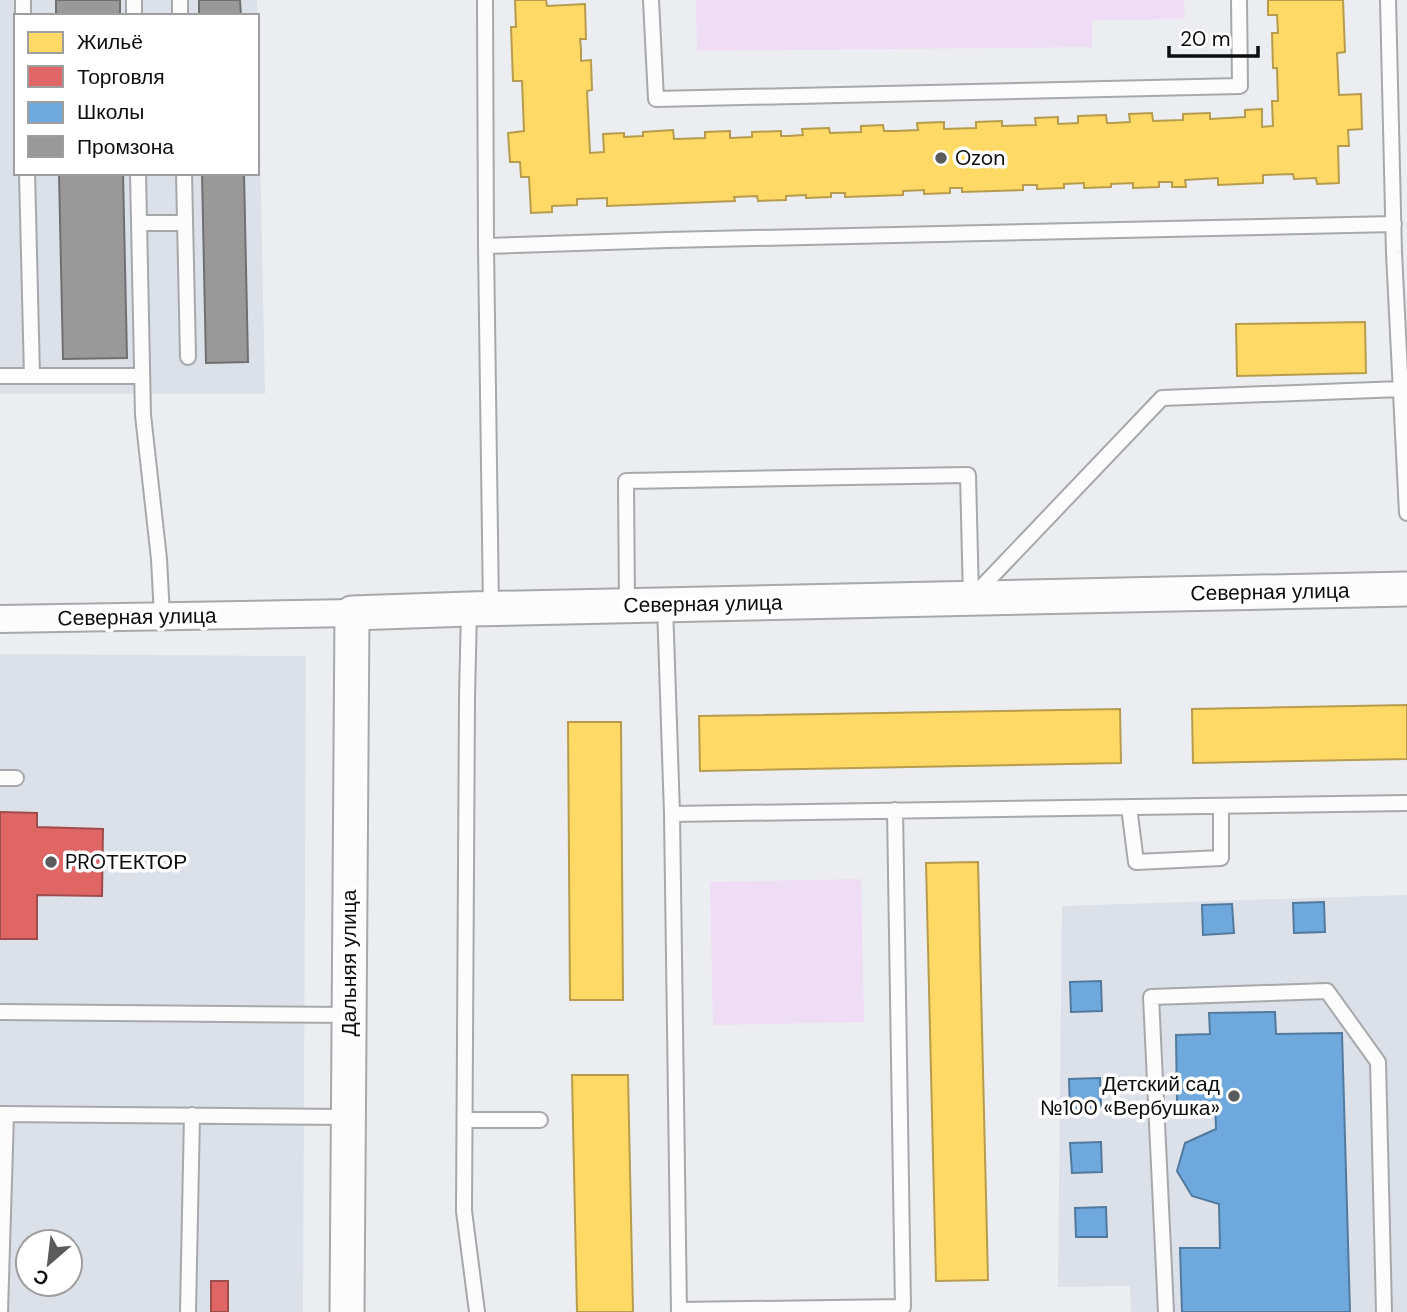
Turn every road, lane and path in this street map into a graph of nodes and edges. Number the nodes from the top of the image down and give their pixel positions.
1 (485, 0) edge
2 (651, 0) edge
3 (1239, 0) edge
4 (1388, 0) edge
5 (27, 175) edge
6 (138, 175) edge
7 (184, 175) edge
8 (139, 223) junction
9 (185, 223) junction
10 (1394, 224) junction
11 (486, 246) junction
12 (188, 357) dead end
13 (0, 376) edge
14 (32, 376) junction
15 (142, 376) junction
16 (1401, 389) junction
17 (1407, 513) edge
18 (1407, 589) edge
19 (971, 598) junction
20 (665, 605) junction
21 (627, 606) junction
22 (480, 609) junction
23 (352, 613) junction
24 (162, 617) junction
25 (0, 619) edge
26 (0, 778) edge
27 (16, 778) dead end
28 (1407, 803) edge
29 (1221, 806) junction
30 (1129, 807) junction
31 (895, 810) junction
32 (672, 814) junction
33 (0, 1012) edge
34 (349, 1015) junction
35 (3, 1114) edge
36 (191, 1115) junction
37 (349, 1117) junction
38 (465, 1120) junction
39 (540, 1120) dead end
40 (679, 1311) edge
41 (0, 1312) edge
42 (188, 1312) edge
43 (347, 1312) edge
44 (477, 1312) edge
45 (1166, 1312) edge
46 (1384, 1312) edge

1 - 11 lane
2 - 3 lane
4 - 10 lane
5 - 14 lane
6 - 8 lane
7 - 9 lane
8 - 9 lane
8 - 15 lane
9 - 12 lane
10 - 11 lane
10 - 16 lane
11 - 22 lane
13 - 14 lane
14 - 15 lane
15 - 24 lane
16 - 17 lane
16 - 19 lane
18 - 19 street, Северная улица
19 - 20 street, Северная улица
19 - 21 lane
20 - 21 street, Северная улица
20 - 32 lane
21 - 22 street, Северная улица
22 - 23 street, Северная улица
22 - 38 lane
23 - 24 street, Северная улица
23 - 34 street, Дальняя улица
24 - 25 street, Северная улица
26 - 27 lane
28 - 29 lane
29 - 30 lane
29 - 30 lane
30 - 31 lane
31 - 32 lane
31 - 40 lane
32 - 40 lane
33 - 34 lane
34 - 37 street, Дальняя улица
35 - 36 lane
35 - 41 lane
36 - 37 lane
36 - 42 lane
37 - 43 street, Дальняя улица
38 - 39 lane
38 - 44 lane
45 - 46 lane

